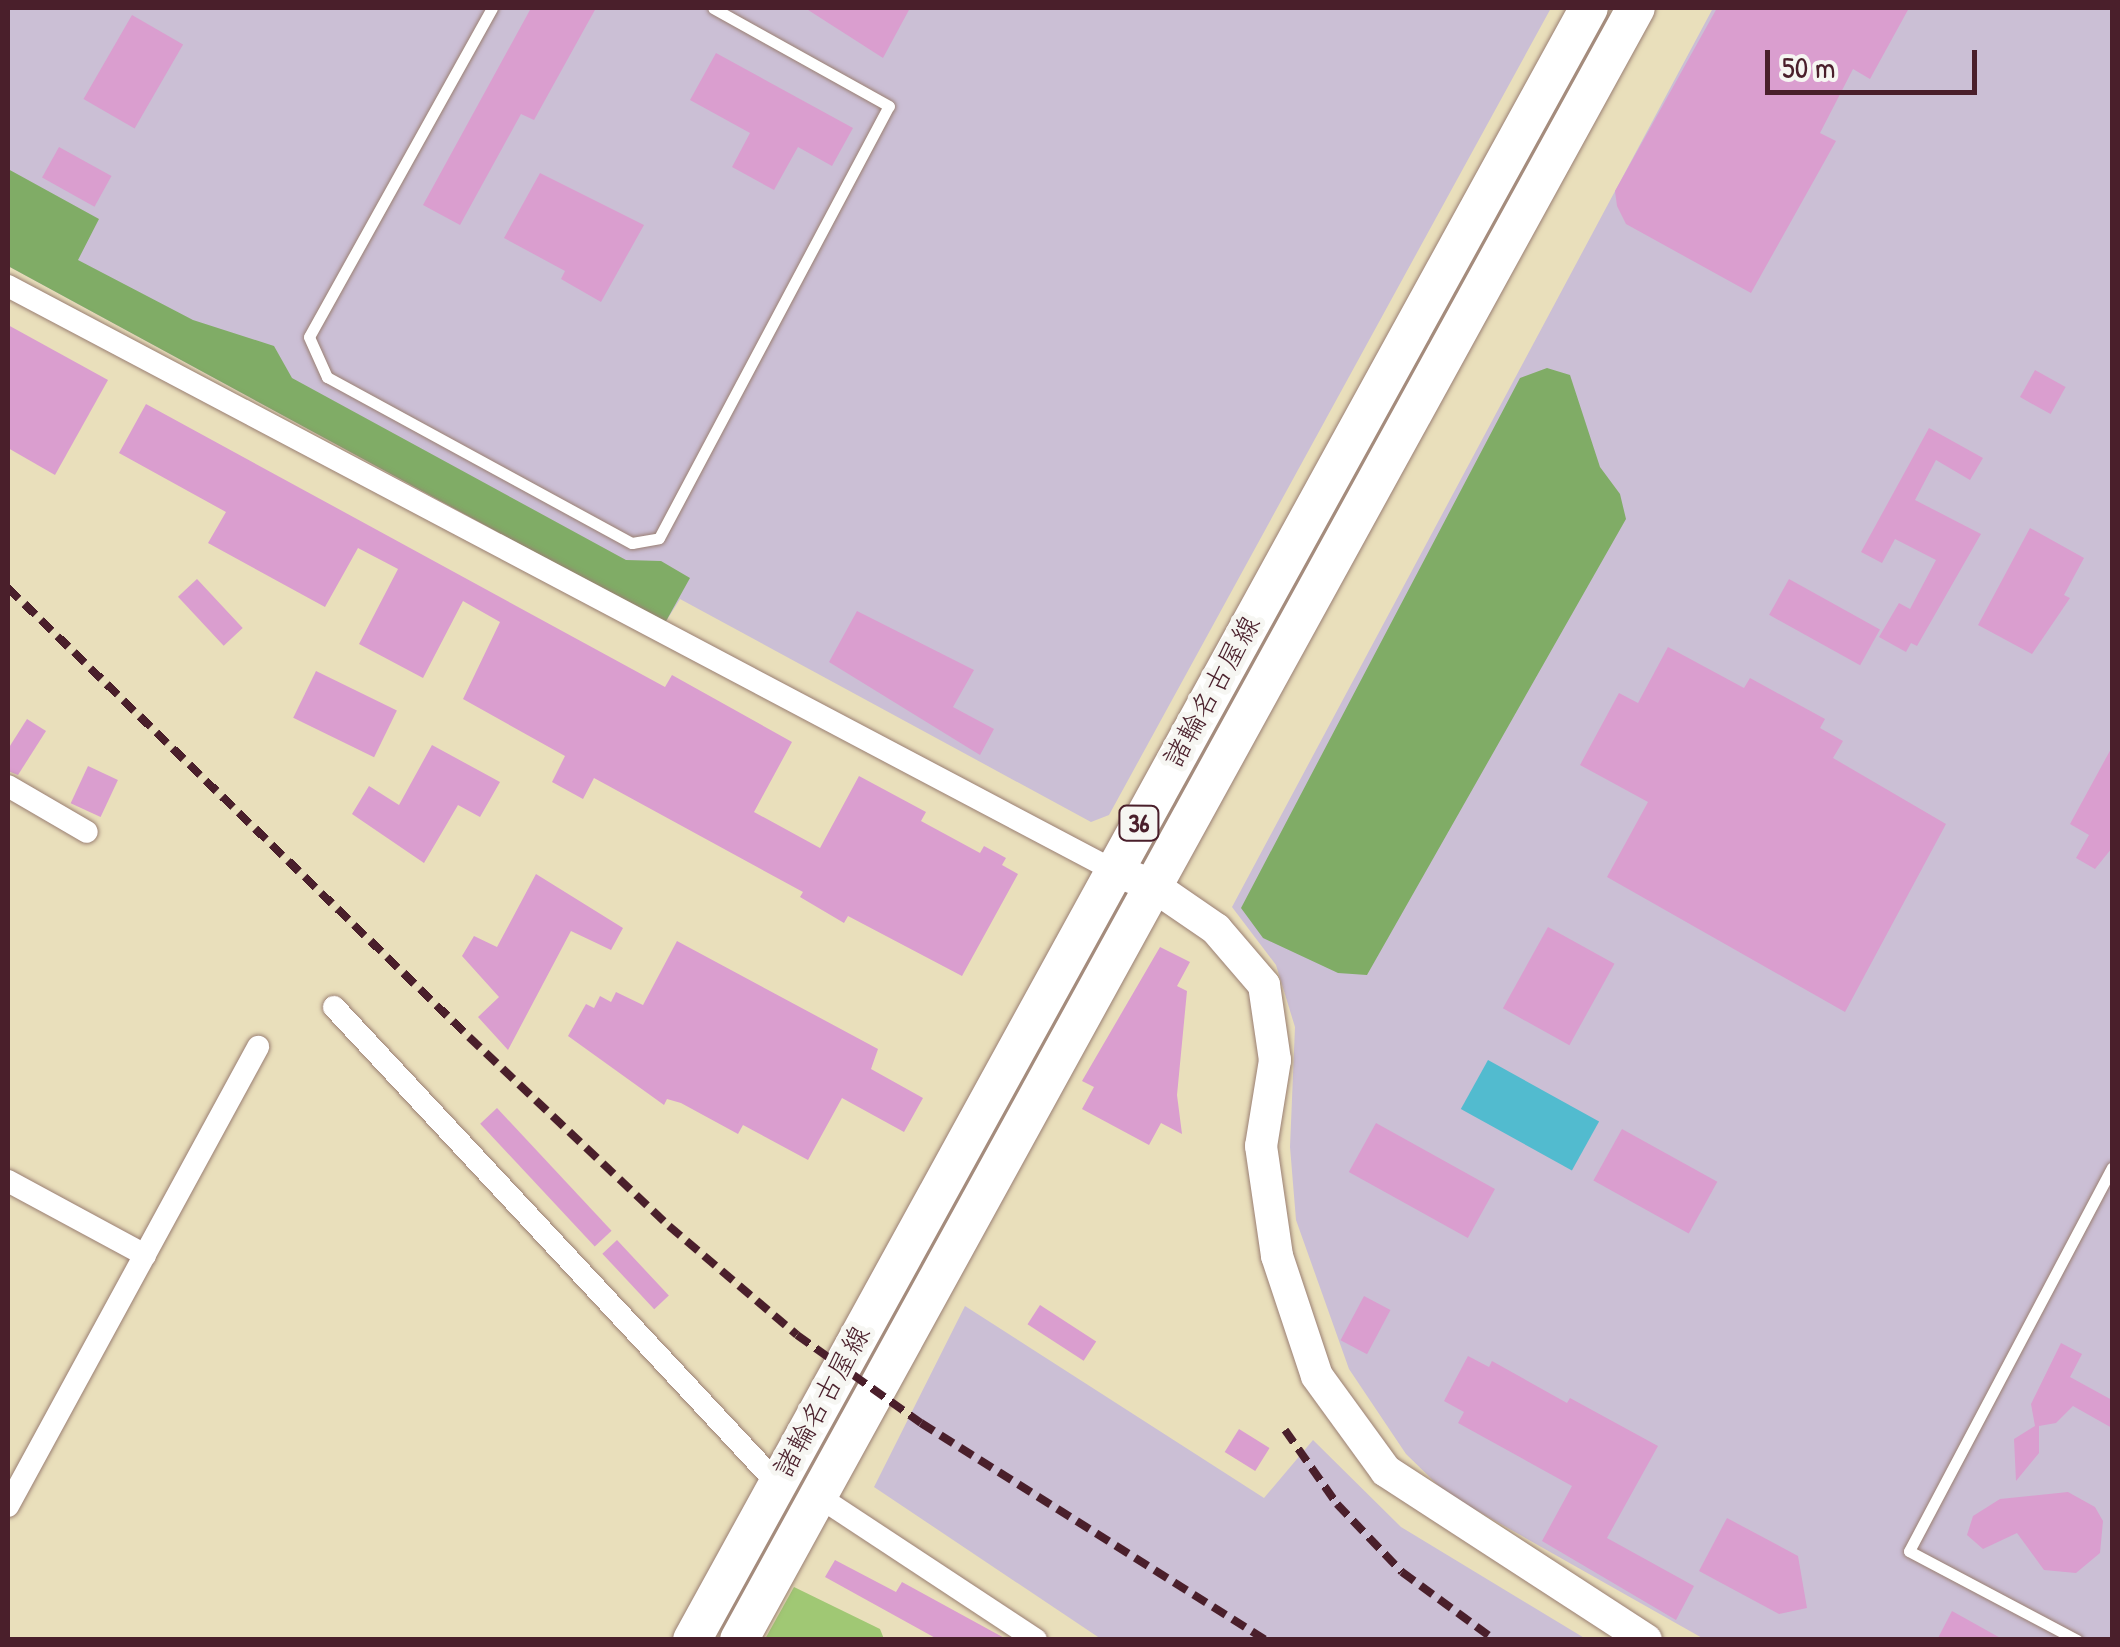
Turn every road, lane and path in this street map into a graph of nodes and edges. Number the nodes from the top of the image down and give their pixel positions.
1 (492, 8) edge
2 (713, 8) edge
3 (1589, 8) edge
4 (1636, 8) edge
5 (8, 286) edge
6 (8, 786) edge
7 (87, 832) dead end
8 (1113, 870) junction
9 (1152, 885) junction
10 (334, 1006) dead end
11 (258, 1047) dead end
12 (2112, 1167) edge
13 (8, 1181) edge
14 (145, 1256) junction
15 (777, 1482) junction
16 (818, 1496) junction
17 (8, 1506) edge
18 (692, 1640) edge
19 (740, 1640) edge
20 (1036, 1640) edge
21 (1646, 1640) edge
22 (2077, 1640) edge

1 - 2 lane
3 - 8 main road, 諸輪名古屋線 / 36
4 - 9 main road, 諸輪名古屋線 / 36
5 - 8 street
6 - 7 street
8 - 9 street
8 - 15 main road, 諸輪名古屋線 / 36
9 - 16 main road, 諸輪名古屋線 / 36
9 - 21 street
10 - 15 street
11 - 14 street
12 - 22 lane
13 - 14 street
14 - 17 street
15 - 18 main road, 諸輪名古屋線 / 36
16 - 19 main road, 諸輪名古屋線 / 36
16 - 20 street

